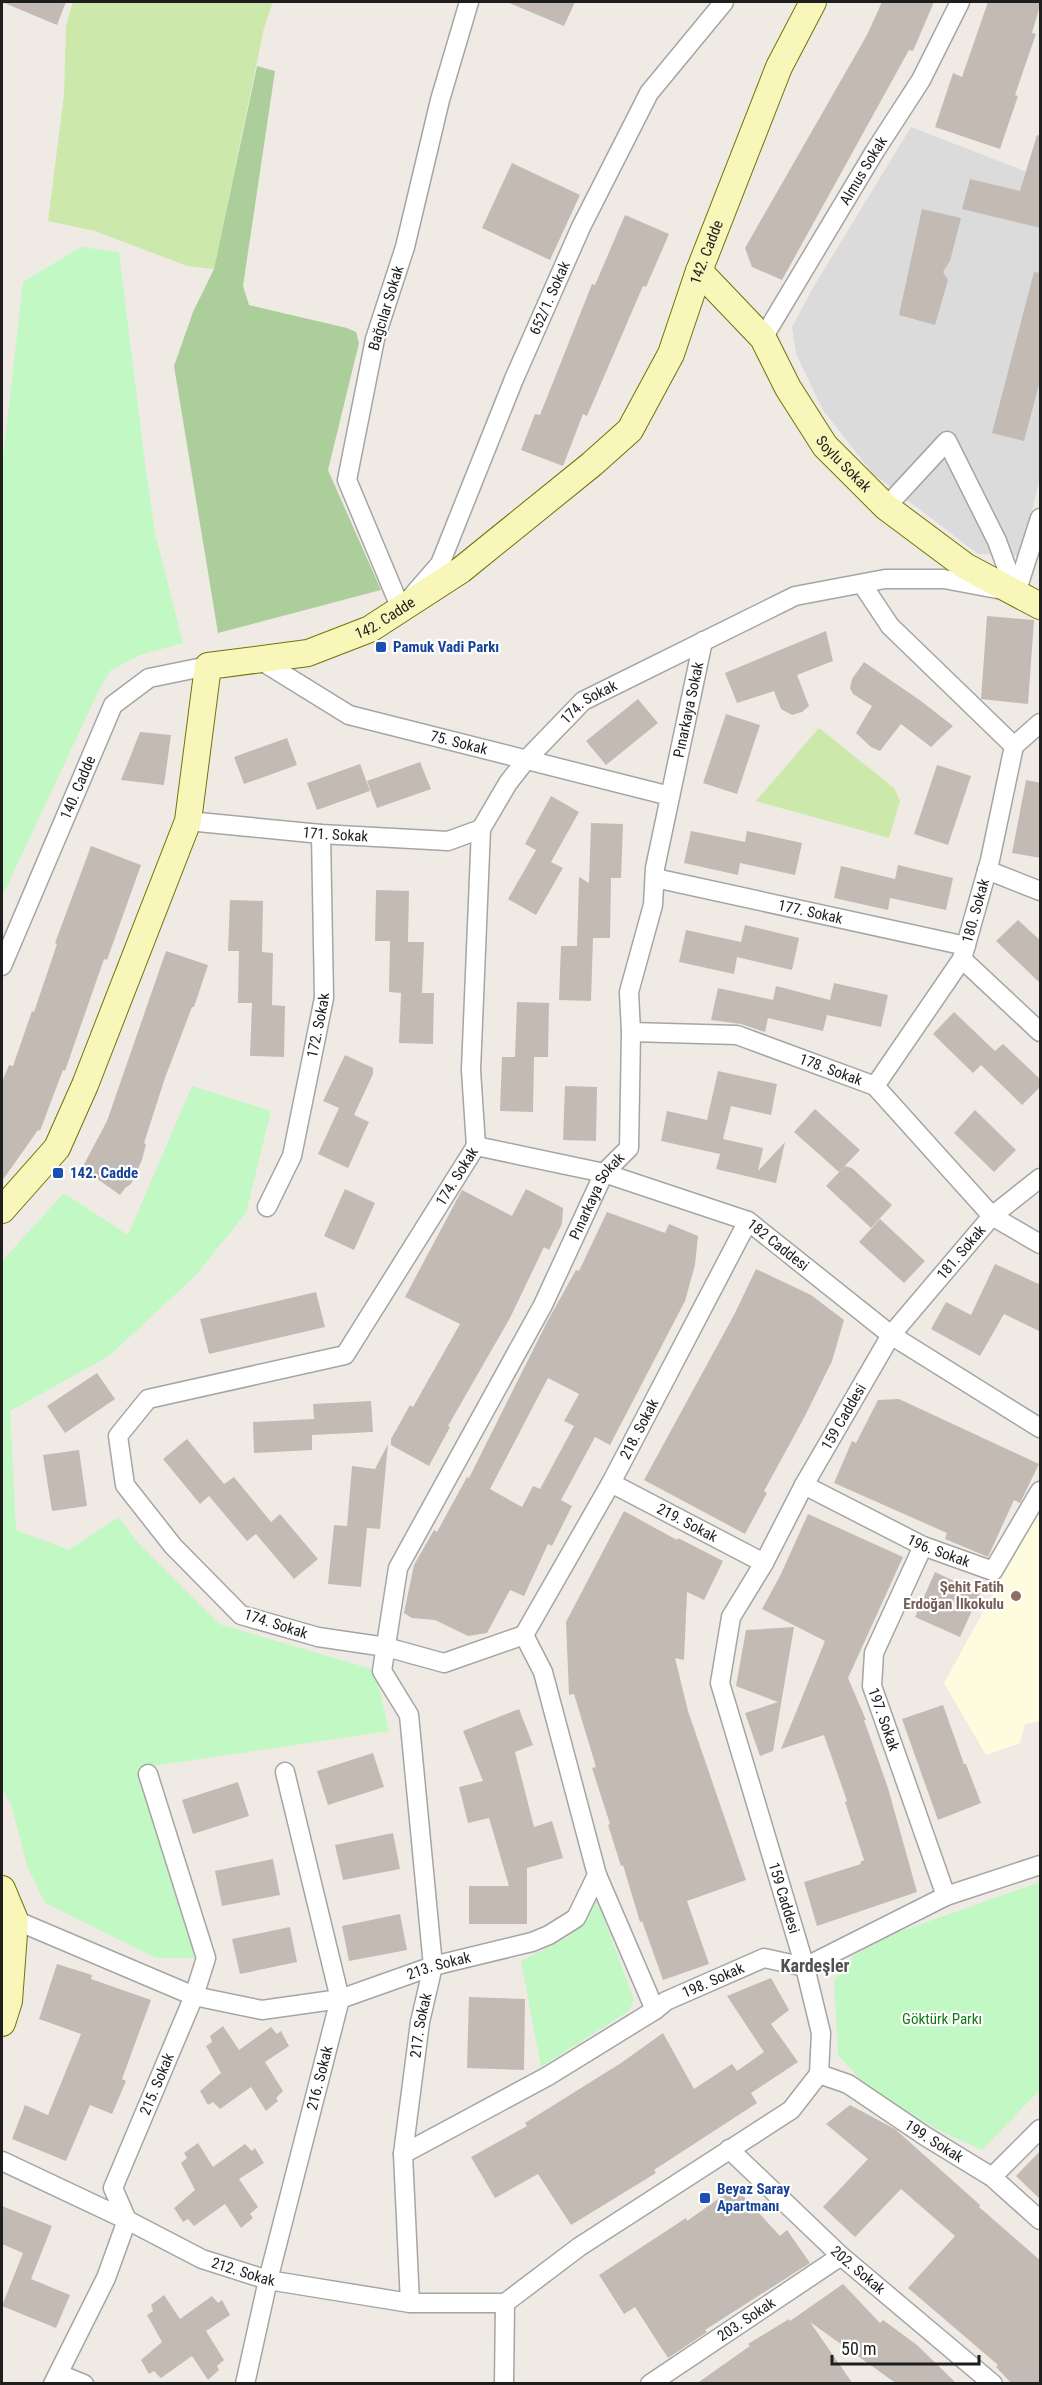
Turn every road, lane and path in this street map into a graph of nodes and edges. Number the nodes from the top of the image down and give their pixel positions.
1 (469, 2) edge
2 (724, 2) edge
3 (813, 2) edge
4 (960, 2) edge
5 (699, 271) junction
6 (763, 338) junction
7 (886, 507) junction
8 (1041, 518) edge
9 (862, 584) junction
10 (1016, 593) junction
11 (1041, 606) edge
12 (401, 609) junction
13 (703, 641) junction
14 (260, 660) junction
15 (208, 666) junction
16 (1041, 723) edge
17 (1014, 746) junction
18 (526, 760) junction
19 (670, 796) junction
20 (188, 821) junction
21 (481, 829) junction
22 (321, 834) junction
23 (987, 870) junction
24 (655, 878) junction
25 (1041, 891) edge
26 (964, 952) junction
27 (2, 966) edge
28 (631, 1032) junction
29 (1041, 1032) edge
30 (875, 1086) junction
31 (476, 1146) junction
32 (604, 1173) junction
33 (1041, 1178) edge
34 (267, 1207) dead end
35 (2, 1210) edge
36 (993, 1216) junction
37 (748, 1221) junction
38 (1041, 1244) edge
39 (891, 1335) junction
40 (1041, 1428) edge
41 (611, 1482) junction
42 (804, 1485) junction
43 (1041, 1491) edge
44 (923, 1546) junction
45 (764, 1563) junction
46 (524, 1635) junction
47 (386, 1647) junction
48 (285, 1772) dead end
49 (148, 1774) dead end
50 (1041, 1865) edge
51 (597, 1875) junction
52 (2, 1889) edge
53 (946, 1896) junction
54 (15, 1920) junction
55 (434, 1966) junction
56 (805, 1967) junction
57 (194, 1996) junction
58 (340, 1999) junction
59 (655, 2010) junction
60 (2, 2023) edge
61 (819, 2074) junction
62 (1041, 2129) edge
63 (729, 2149) junction
64 (403, 2154) junction
65 (2, 2162) edge
66 (992, 2177) junction
67 (127, 2220) junction
68 (1041, 2220) edge
69 (841, 2256) junction
70 (268, 2280) junction
71 (410, 2303) junction
72 (505, 2303) junction
73 (56, 2379) edge
74 (84, 2384) edge
75 (245, 2384) edge
76 (504, 2384) edge
77 (650, 2384) edge
78 (993, 2384) edge

1 - 12 street, Bağcılar Sokak
2 - 12 street, 652/1. Sokak
3 - 5 street, 142. Cadde
4 - 6 street, Almus Sokak
5 - 6 street, Soylu Sokak
5 - 12 street, 142. Cadde
6 - 7 street, Soylu Sokak
7 - 10 street, Soylu Sokak
7 - 10 street
8 - 10 street
9 - 10 street, 174. Sokak
9 - 13 street, 174. Sokak
9 - 17 street
10 - 11 street, Soylu Sokak
12 - 14 street, 142. Cadde
13 - 18 street, 174. Sokak
13 - 19 street, Pınarkaya Sokak
14 - 15 street, 142. Cadde
14 - 18 street, 75. Sokak
15 - 20 street
15 - 27 street, 140. Cadde
16 - 17 street
17 - 23 street, 180. Sokak
18 - 19 street, 75. Sokak
18 - 21 street, 174. Sokak
19 - 24 street, Pınarkaya Sokak
20 - 22 street, 171. Sokak
20 - 35 street
21 - 22 street, 171. Sokak
21 - 31 street, 174. Sokak
22 - 34 street, 172. Sokak
23 - 25 street
23 - 26 street, 180. Sokak
24 - 26 street, 177. Sokak
24 - 28 street, Pınarkaya Sokak
26 - 29 street
26 - 30 street, 180. Sokak
28 - 30 street, 178. Sokak
28 - 32 street, Pınarkaya Sokak
30 - 36 street, 178. Sokak
31 - 32 street, 182 Caddesi
31 - 47 street, 174. Sokak
32 - 37 street, 182 Caddesi
32 - 47 street, Pınarkaya Sokak
33 - 36 street, 181. Sokak
36 - 38 street, 178. Sokak
36 - 39 street, 181. Sokak
37 - 39 street, 182 Caddesi
37 - 41 street, 218. Sokak
39 - 40 street, 182 Caddesi
39 - 42 street, 159 Caddesi
41 - 45 street, 219. Sokak
41 - 46 street, 218. Sokak
42 - 44 street, 196. Sokak
42 - 45 street, 159 Caddesi
43 - 44 street, 196. Sokak
44 - 53 street, 197. Sokak
45 - 56 street, 159 Caddesi
46 - 47 street, 174. Sokak
46 - 51 street
47 - 55 street, 217. Sokak
48 - 58 street, 216. Sokak
49 - 57 street, 215. Sokak
50 - 53 street
51 - 55 street, 213. Sokak
51 - 59 street
52 - 54 street
53 - 56 street
54 - 57 street, 213. Sokak
54 - 60 street
55 - 58 street, 213. Sokak
55 - 64 street, 217. Sokak
56 - 59 street, 198. Sokak
56 - 61 street, 159 Caddesi
57 - 58 street, 213. Sokak
57 - 67 street, 215. Sokak
58 - 70 street, 216. Sokak
59 - 64 street, 198. Sokak
61 - 63 street
61 - 66 street, 199. Sokak
62 - 66 street
63 - 69 street, 202. Sokak
63 - 72 street
64 - 71 street, 217. Sokak
65 - 67 street, 212. Sokak
66 - 68 street, 199. Sokak
67 - 70 street, 212. Sokak
67 - 73 street
69 - 77 street, 203. Sokak
69 - 78 street, 202. Sokak
70 - 71 street, 212. Sokak
70 - 75 street, 216. Sokak
71 - 72 street, 212. Sokak
72 - 76 street
73 - 74 street

